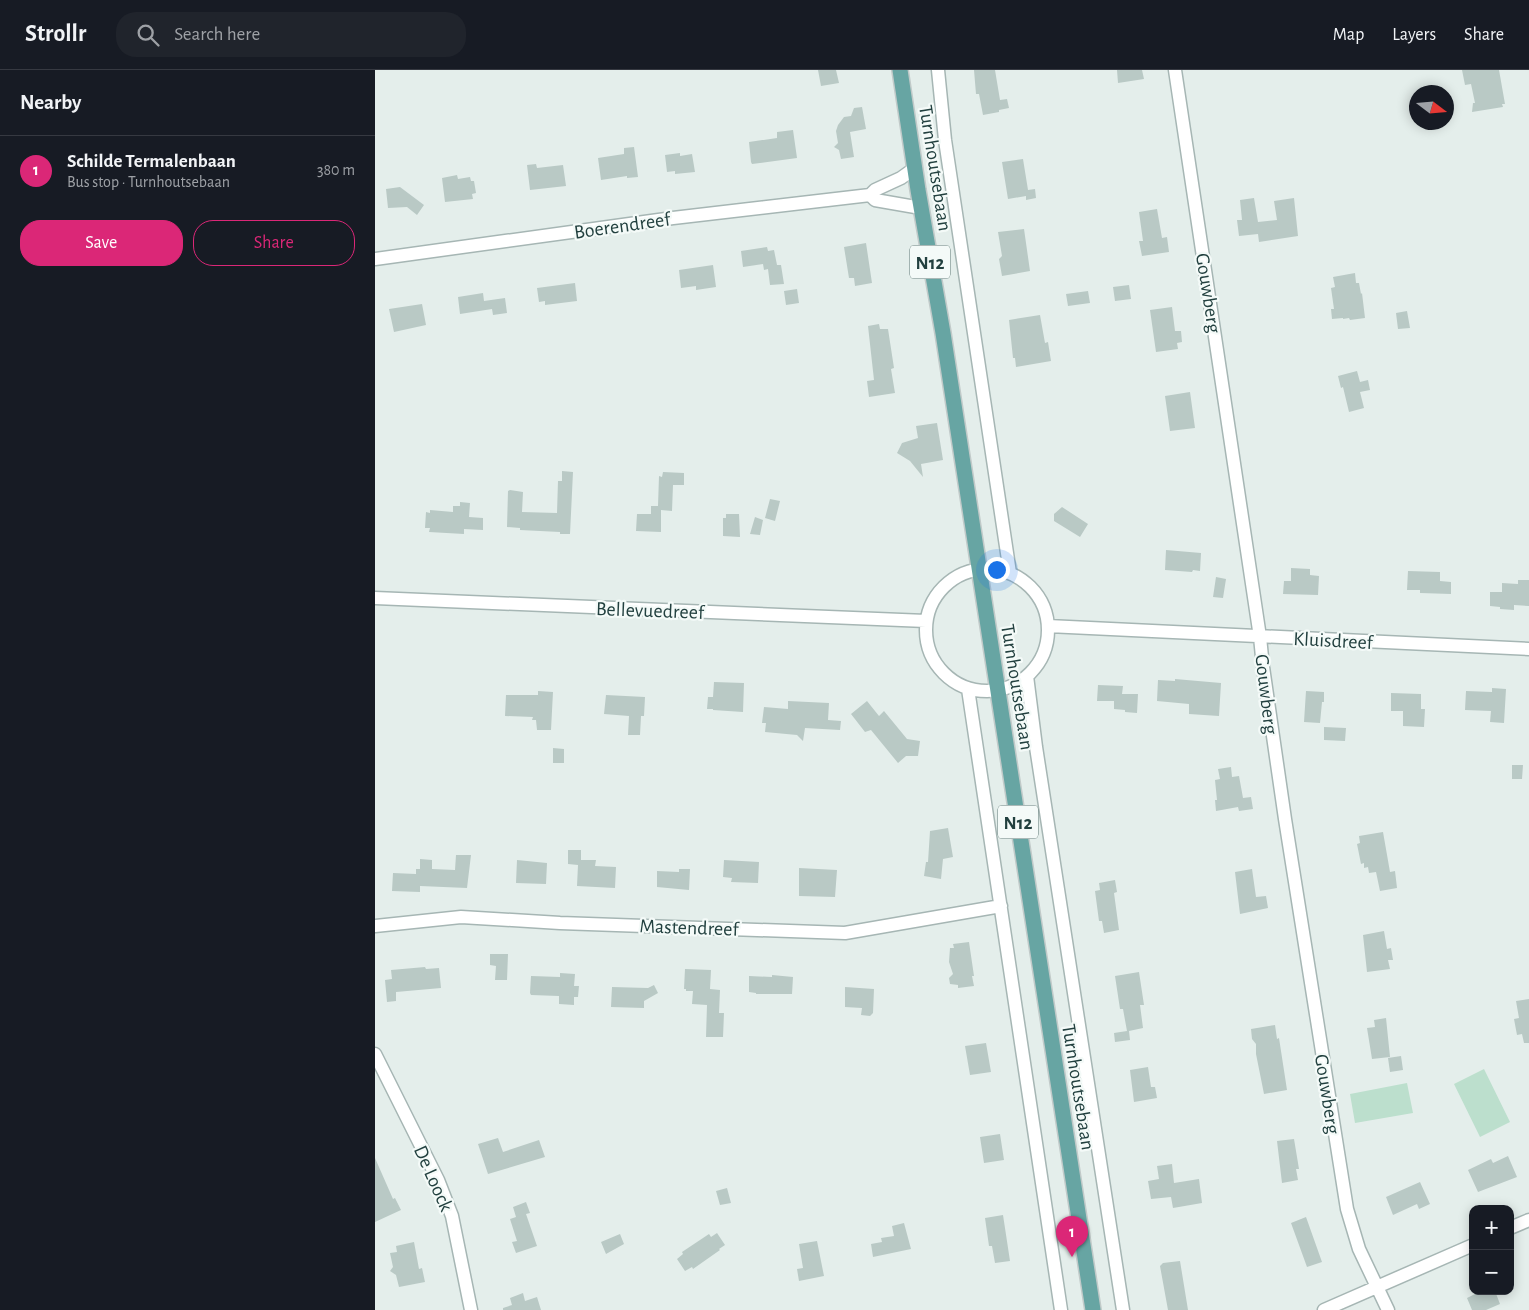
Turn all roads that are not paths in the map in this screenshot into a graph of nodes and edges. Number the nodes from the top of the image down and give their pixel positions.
1 (900, 70) edge
2 (938, 70) edge
3 (1175, 70) edge
4 (915, 168) junction
5 (870, 195) junction
6 (921, 208) junction
7 (375, 259) edge
8 (979, 569) junction
9 (1010, 573) junction
10 (375, 598) edge
11 (926, 621) junction
12 (1048, 626) junction
13 (1260, 637) junction
14 (1529, 649) edge
15 (1027, 676) junction
16 (968, 689) junction
17 (998, 690) junction
18 (1001, 906) junction
19 (375, 926) edge
20 (375, 1054) edge
21 (1529, 1220) edge
22 (1514, 1226) edge
23 (1469, 1247) edge
24 (1379, 1287) junction
25 (471, 1310) edge
26 (1061, 1310) edge
27 (1093, 1310) edge
28 (1123, 1310) edge
29 (1324, 1310) edge
30 (1389, 1310) edge

1 - 4 main road, Turnhoutsebaan / N12
2 - 9 street, Turnhoutsebaan
3 - 13 street, Gouwberg
4 - 5 street, Boerendreef
4 - 6 main road, Turnhoutsebaan / N12
5 - 6 street, Boerendreef
5 - 7 street, Boerendreef
6 - 8 main road, Turnhoutsebaan / N12
8 - 9 street
8 - 11 street
8 - 17 main road, Turnhoutsebaan / N12
9 - 12 street
10 - 11 street, Bellevuedreef
11 - 16 street
12 - 13 street, Kluisdreef
12 - 15 street
13 - 14 street, Kluisdreef
13 - 24 street, Gouwberg
15 - 17 street
15 - 28 street, Turnhoutsebaan
16 - 17 street
16 - 18 street
17 - 27 main road, Turnhoutsebaan / N12
18 - 19 street, Mastendreef
18 - 26 street
20 - 25 street, De Loock
21 - 22 street
23 - 24 street
24 - 29 street
24 - 30 street, Gouwberg

